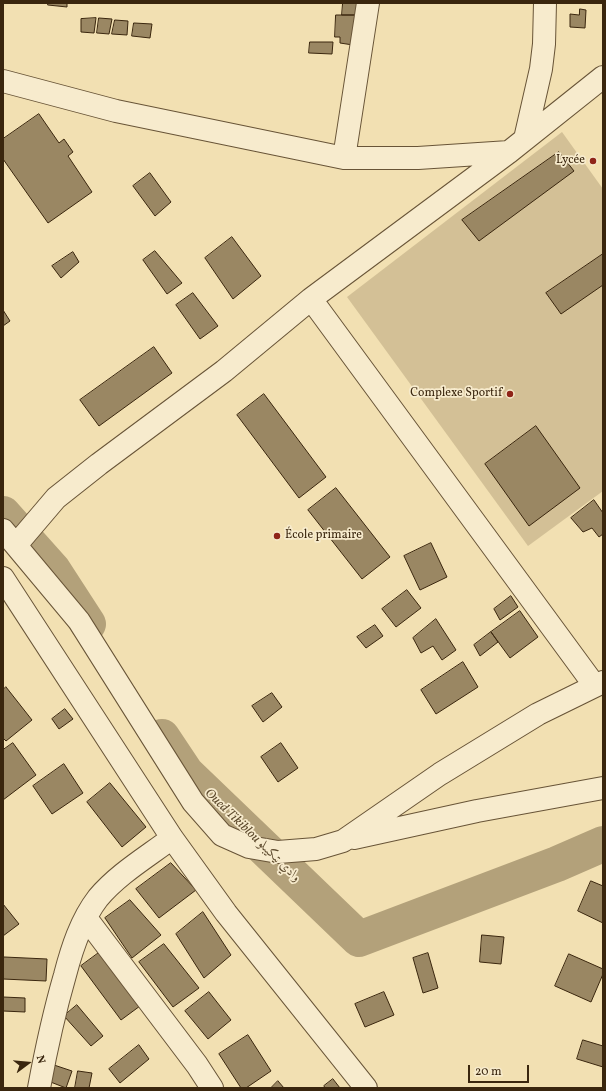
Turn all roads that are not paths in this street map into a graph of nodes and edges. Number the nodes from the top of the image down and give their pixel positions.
1 (368, 3) edge
2 (545, 3) edge
3 (603, 77) edge
4 (3, 81) edge
5 (517, 145) junction
6 (344, 158) junction
7 (311, 299) junction
8 (10, 538) edge
9 (3, 578) edge
10 (599, 684) edge
11 (603, 788) edge
12 (172, 838) junction
13 (343, 841) junction
14 (86, 918) junction
15 (39, 1088) edge
16 (212, 1088) edge
17 (366, 1088) edge

1 - 6 street
2 - 5 street
3 - 5 street
4 - 6 street
5 - 6 street
5 - 7 street
7 - 8 street
7 - 10 street
8 - 13 street
9 - 12 street
10 - 13 street
11 - 13 street
12 - 14 street
12 - 17 street
14 - 15 street
14 - 16 street

